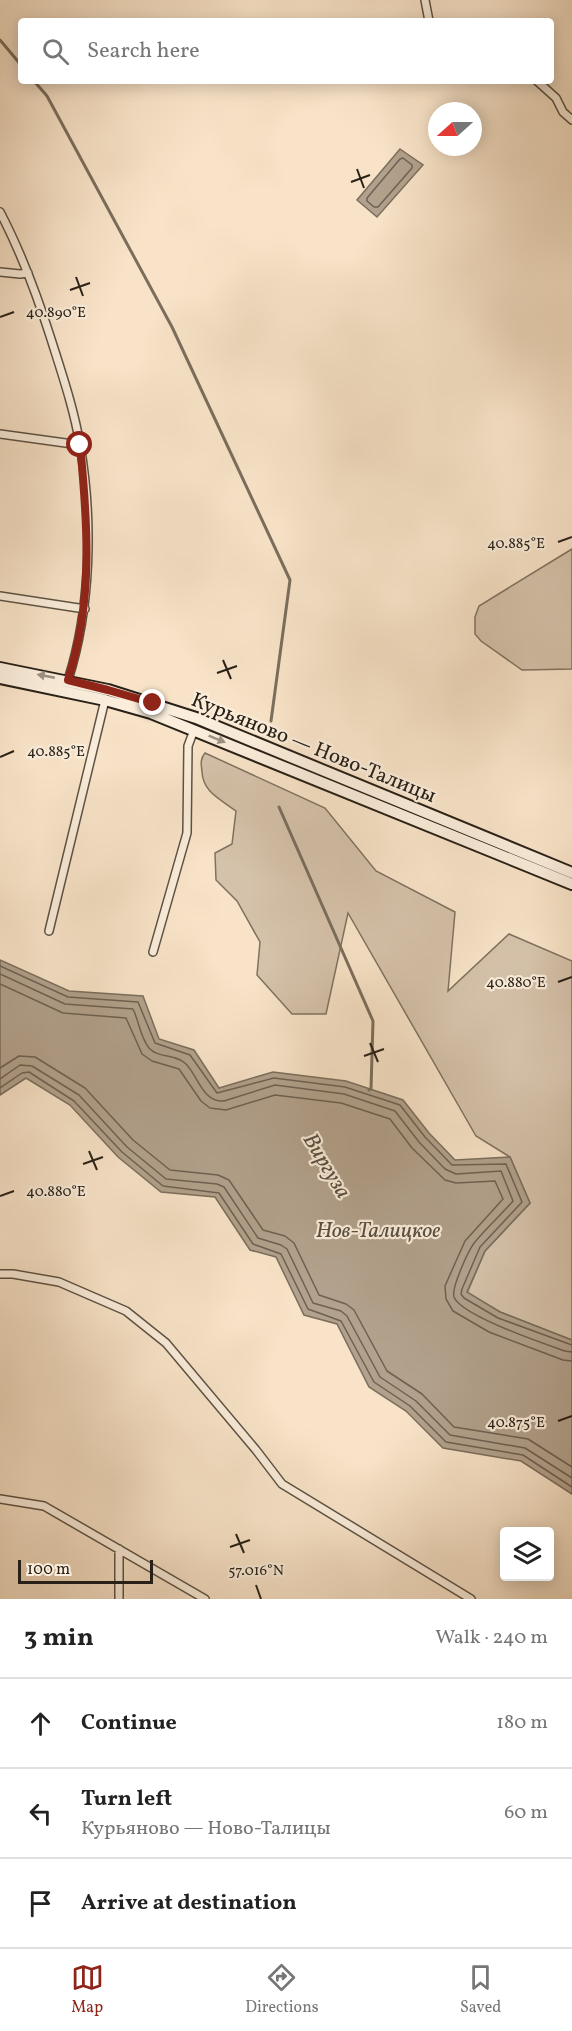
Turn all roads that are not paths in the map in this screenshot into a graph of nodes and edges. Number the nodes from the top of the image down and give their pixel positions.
1 (425, 0) edge
2 (428, 18) edge
3 (540, 84) edge
4 (572, 120) edge
5 (0, 212) edge
6 (0, 272) edge
7 (28, 273) junction
8 (0, 434) edge
9 (80, 445) junction
10 (0, 596) edge
11 (84, 609) junction
12 (0, 668) edge
13 (0, 678) edge
14 (68, 680) junction
15 (105, 700) junction
16 (194, 730) junction
17 (572, 873) edge
18 (572, 884) edge
19 (50, 931) dead end
20 (153, 952) dead end
21 (0, 1274) edge
22 (0, 1499) edge
23 (119, 1549) junction
24 (119, 1599) edge
25 (205, 1599) edge
26 (471, 1599) edge

1 - 2 street
3 - 4 street
5 - 7 street
6 - 7 street
7 - 9 street
8 - 9 street
9 - 11 street
10 - 11 street
11 - 14 street
14 -> 12 main road, Курьяново — Ново-Талицы
13 - 15 main road, Курьяново — Ново-Талицы
14 - 17 main road, Курьяново — Ново-Талицы
15 - 16 main road, Курьяново — Ново-Талицы
15 - 19 street
16 -> 18 main road, Курьяново — Ново-Талицы
16 - 20 street
21 - 26 street
22 - 23 street
23 - 24 street
23 - 25 street

